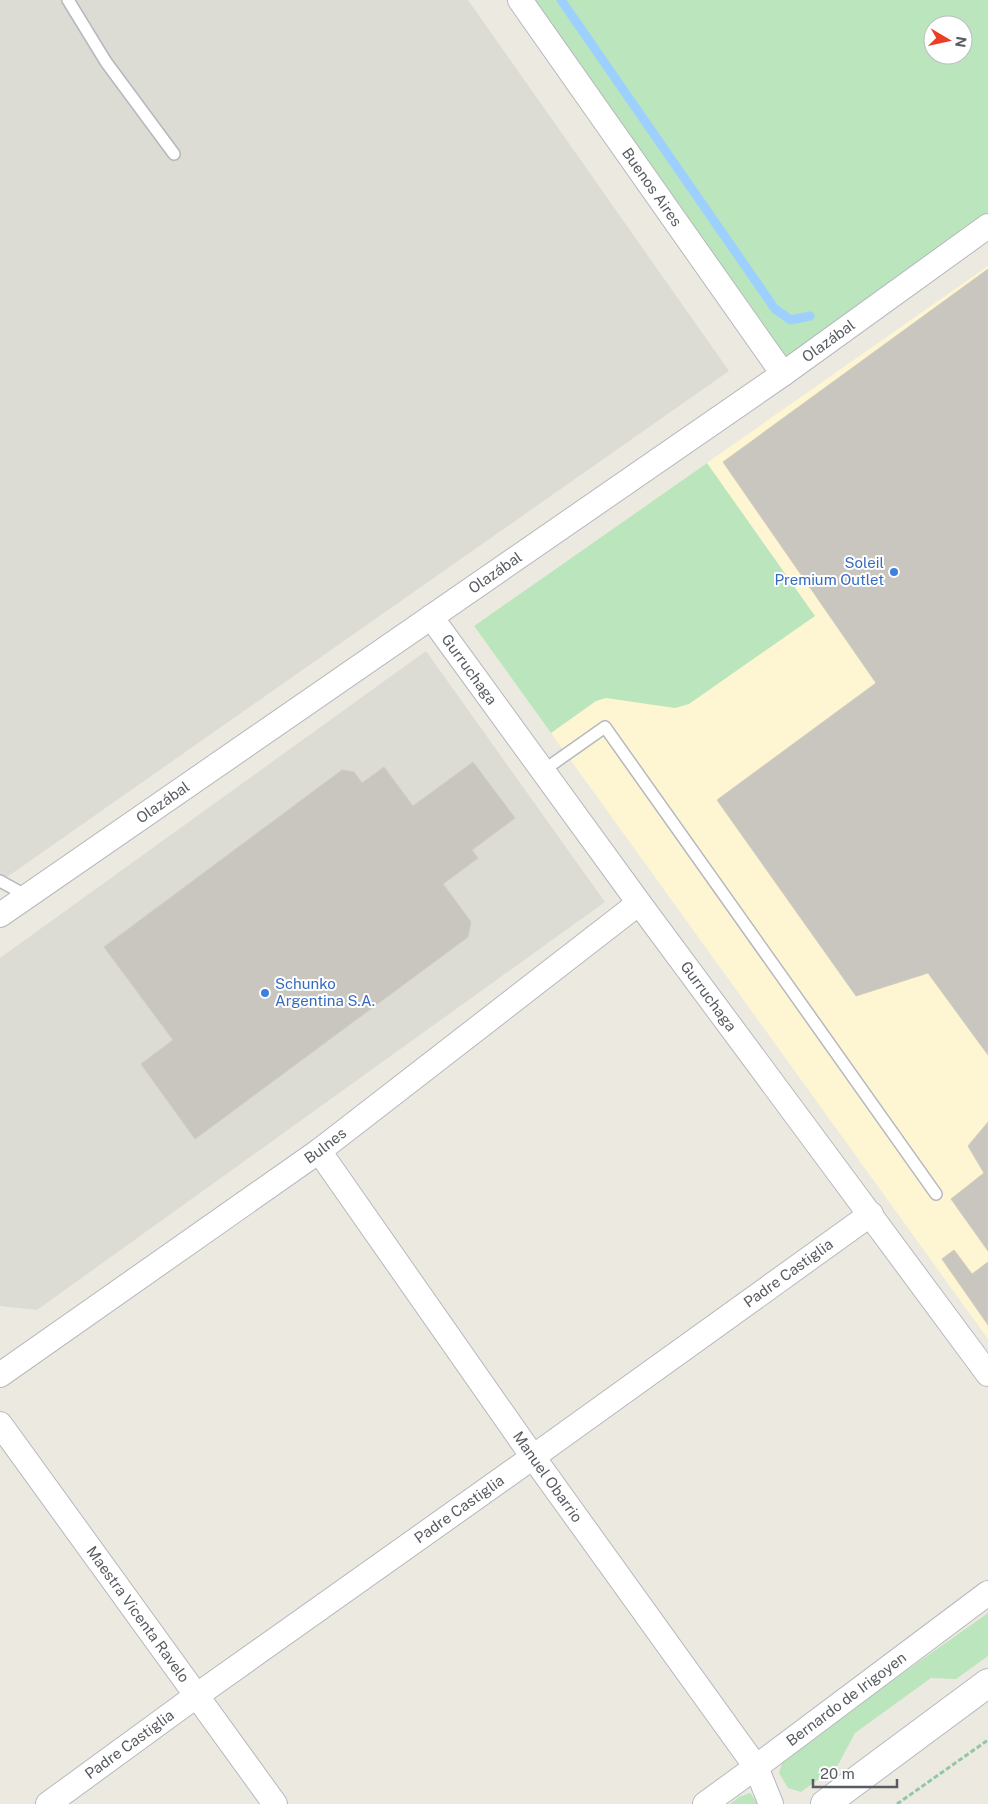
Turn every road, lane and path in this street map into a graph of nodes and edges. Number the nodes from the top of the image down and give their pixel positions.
1 (68, 0) edge
2 (520, 0) edge
3 (174, 154) dead end
4 (988, 226) edge
5 (783, 374) junction
6 (431, 617) junction
7 (544, 770) junction
8 (0, 881) edge
9 (26, 896) junction
10 (639, 903) junction
11 (0, 915) edge
12 (319, 1151) junction
13 (936, 1194) dead end
14 (871, 1214) junction
15 (988, 1374) edge
16 (0, 1375) edge
17 (0, 1424) edge
18 (534, 1457) junction
19 (988, 1593) edge
20 (988, 1683) edge
21 (196, 1696) junction
22 (988, 1740) edge
23 (756, 1767) junction
24 (48, 1804) edge
25 (275, 1804) edge
26 (705, 1804) edge
27 (771, 1804) edge
28 (826, 1804) edge
29 (897, 1804) edge

1 - 3 lane
2 - 5 street, Buenos Aires
4 - 5 street, Olazábal
5 - 6 street, Olazábal
6 - 7 street, Gurruchaga
6 - 9 street, Olazábal
7 - 10 street, Gurruchaga
7 - 13 lane
8 - 9 lane
9 - 11 street, Olazábal
10 - 12 street, Bulnes
10 - 14 street, Gurruchaga
12 - 16 street, Bulnes
12 - 18 street, Manuel Obarrio
14 - 15 street, Gurruchaga
14 - 18 street, Padre Castiglia
17 - 21 street, Maestra Vicenta Ravelo
18 - 21 street, Padre Castiglia
18 - 23 street, Manuel Obarrio
19 - 23 street, Bernardo de Irigoyen
20 - 28 street
21 - 24 street, Padre Castiglia
21 - 25 street, Maestra Vicenta Ravelo
22 - 29 path
23 - 26 street, Bernardo de Irigoyen
23 - 27 street, Manuel Obarrio

